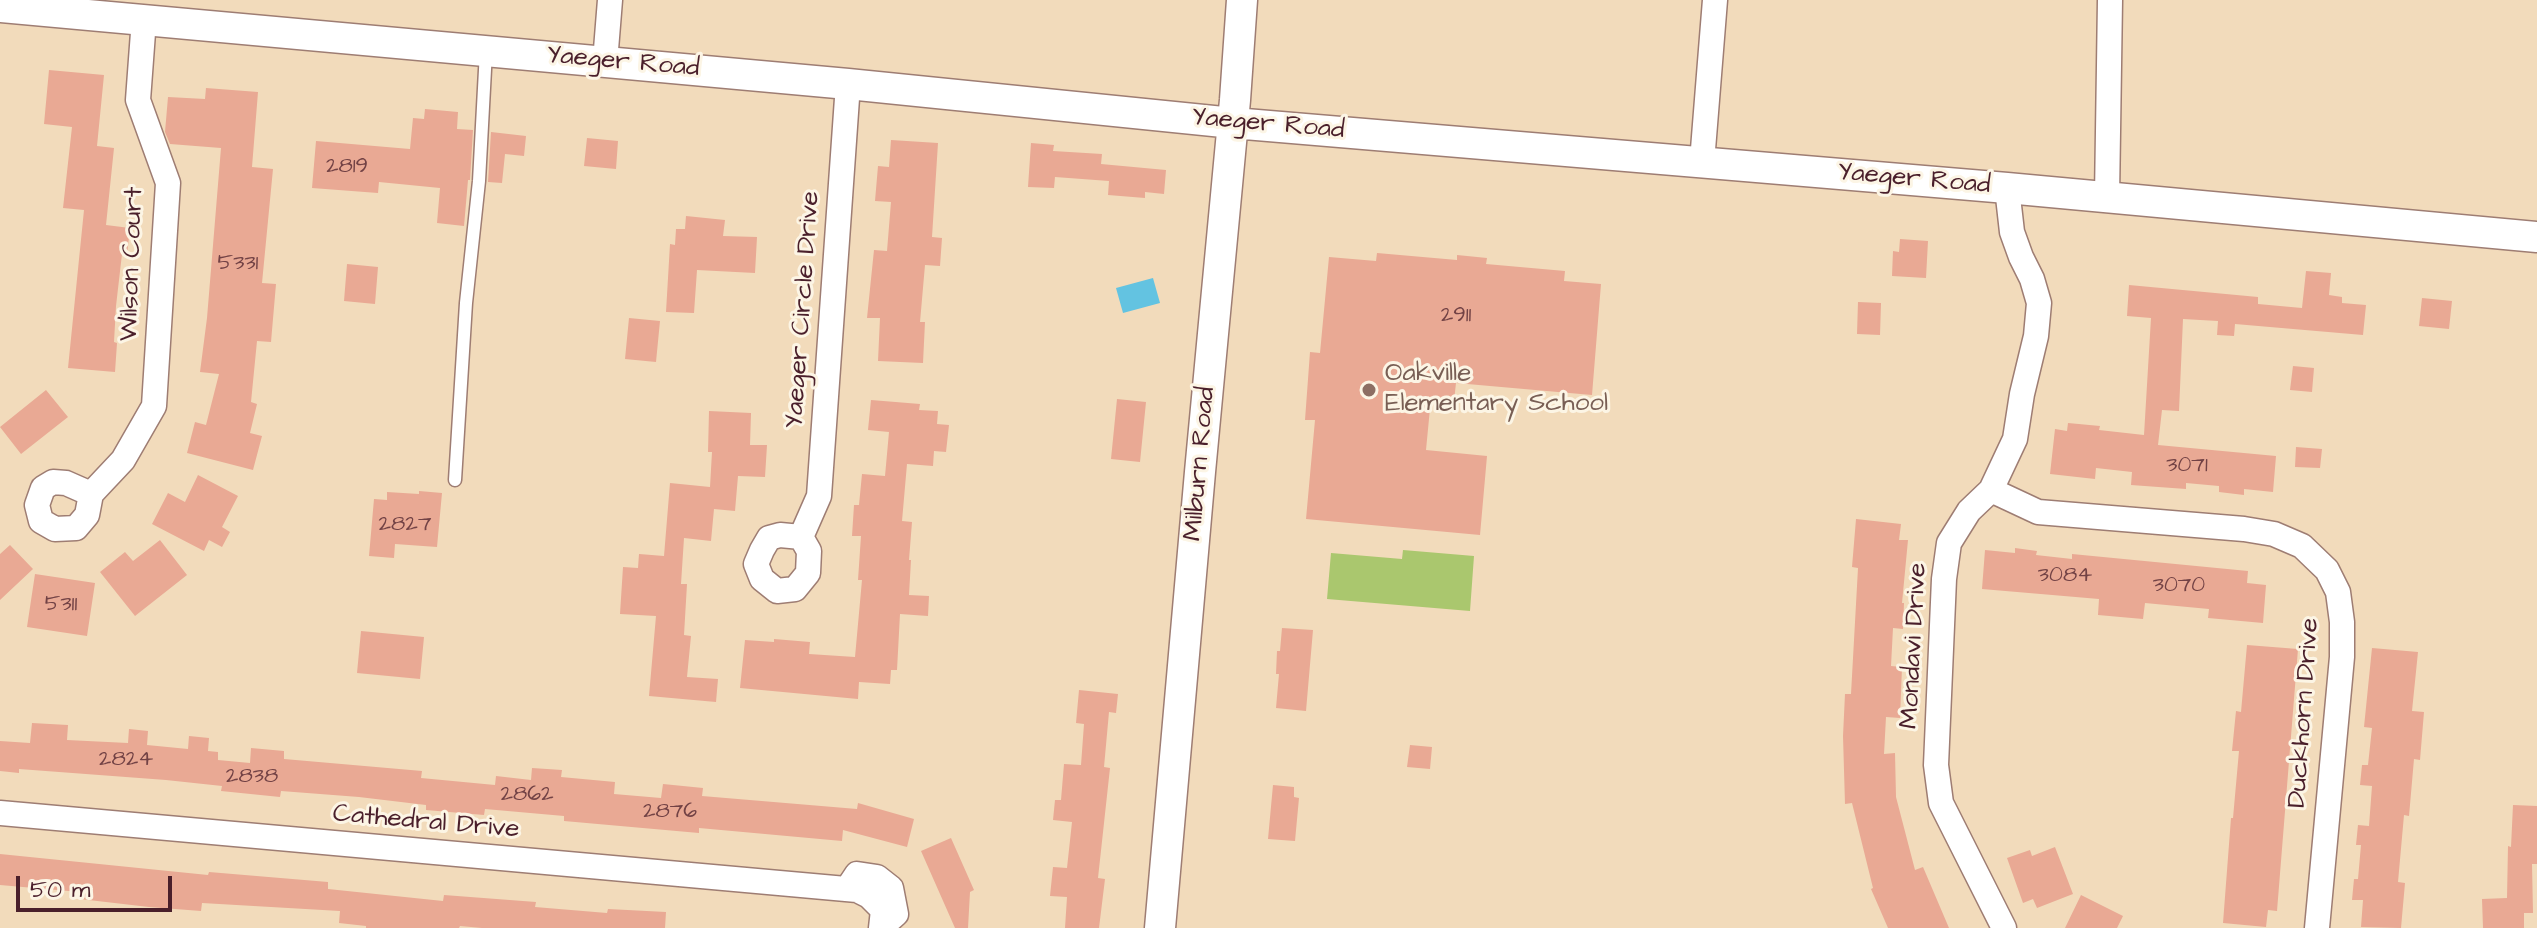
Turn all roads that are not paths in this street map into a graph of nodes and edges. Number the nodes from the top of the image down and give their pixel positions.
1 (610, 0) edge
2 (1242, 0) edge
3 (1715, 0) edge
4 (2110, 0) edge
5 (0, 7) edge
6 (144, 19) junction
7 (486, 51) junction
8 (605, 62) junction
9 (848, 84) junction
10 (1233, 123) junction
11 (1702, 162) junction
12 (2007, 188) junction
13 (2107, 197) junction
14 (2537, 237) edge
15 (455, 480) dead end
16 (1991, 490) junction
17 (91, 494) dead end
18 (801, 537) dead end
19 (0, 813) edge
20 (881, 928) edge
21 (1160, 928) edge
22 (2004, 928) edge
23 (2317, 928) edge

1 - 8 street
2 - 10 street, Milburn Road
3 - 11 street
4 - 13 street
5 - 6 street, Yaeger Road
6 - 7 street, Yaeger Road
6 - 17 street, Wilson Court
7 - 8 street, Yaeger Road
7 - 15 lane
8 - 9 street, Yaeger Road
9 - 10 street, Yaeger Road
9 - 18 street, Yaeger Circle Drive
10 - 11 street, Yaeger Road
10 - 21 street, Milburn Road
11 - 12 street, Yaeger Road
12 - 13 street, Yaeger Road
12 - 16 street, Mondavi Drive
13 - 14 street, Yaeger Road
16 - 22 street, Mondavi Drive
16 - 23 street, Duckhorn Drive
19 - 20 street, Cathedral Drive

